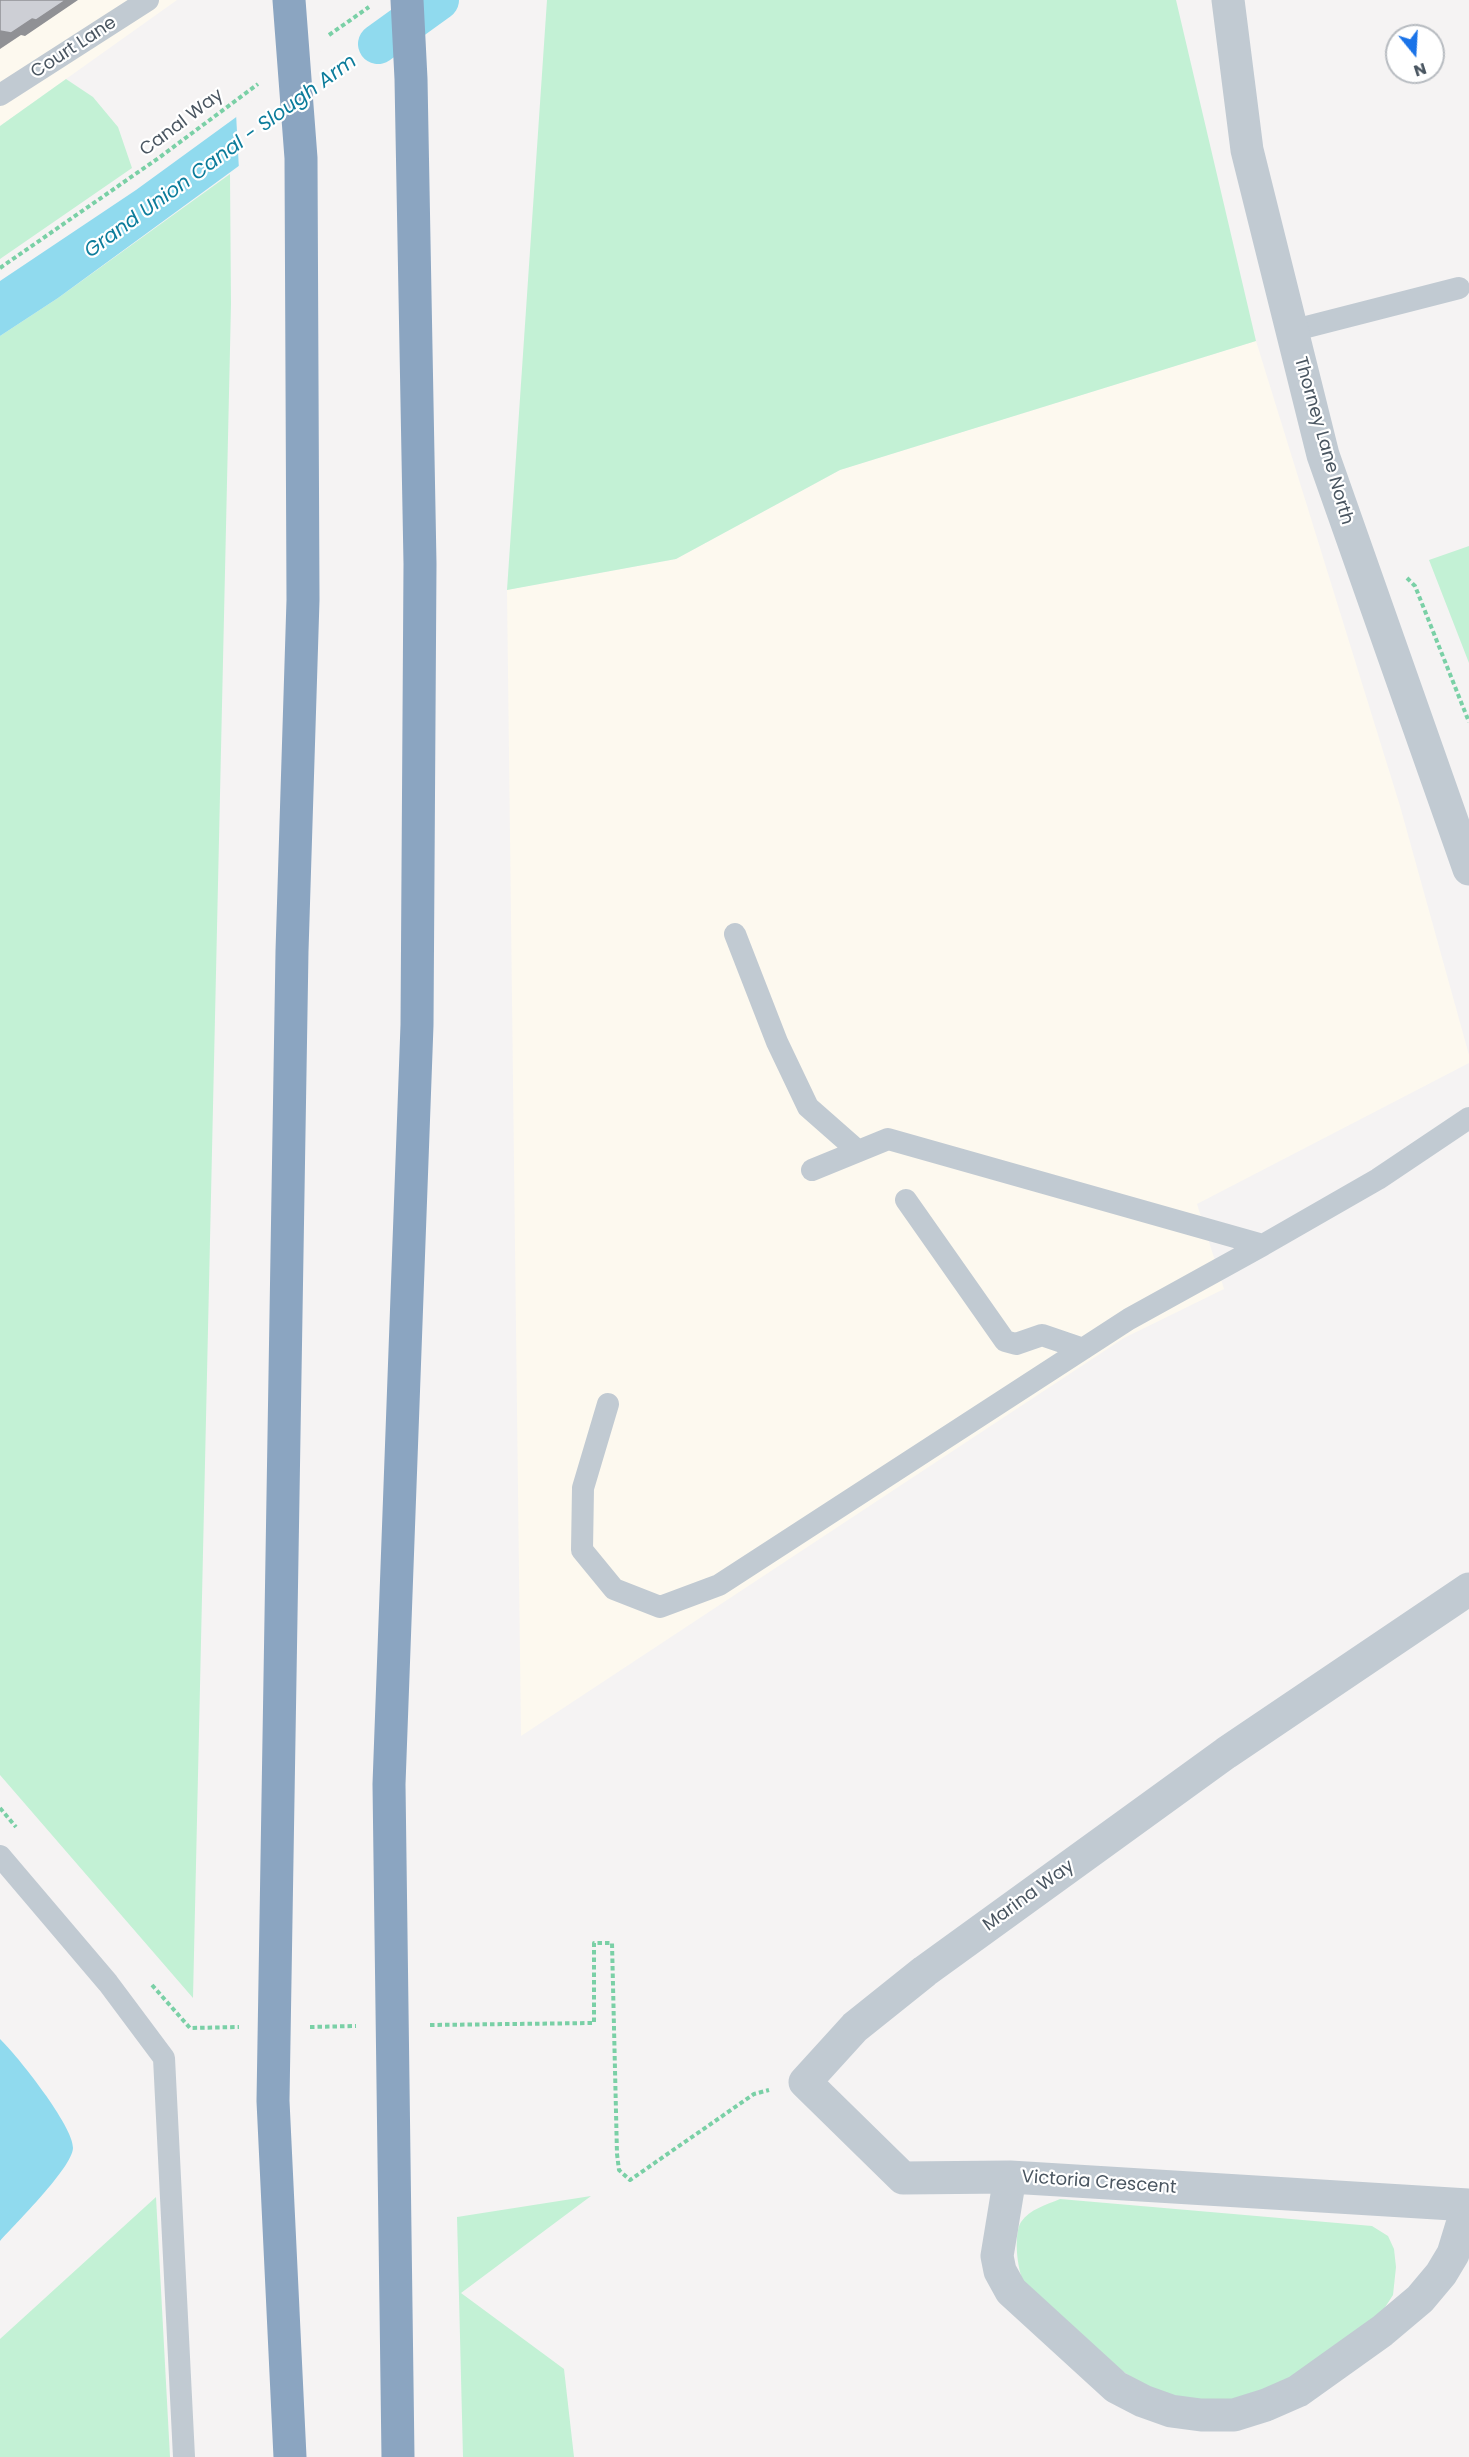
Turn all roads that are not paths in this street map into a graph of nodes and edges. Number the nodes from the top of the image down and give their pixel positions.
1 (148, 0) edge
2 (407, 0) edge
3 (1228, 0) edge
4 (289, 8) edge
5 (0, 95) edge
6 (1459, 288) dead end
7 (1291, 331) junction
8 (1469, 869) edge
9 (735, 934) dead end
10 (1469, 1118) edge
11 (858, 1151) junction
12 (812, 1170) dead end
13 (906, 1200) dead end
14 (1263, 1245) junction
15 (1083, 1349) junction
16 (609, 1404) dead end
17 (1469, 1589) edge
18 (0, 1856) edge
19 (1010, 2177) junction
20 (1468, 2205) edge
21 (184, 2457) edge
22 (290, 2457) edge
23 (398, 2457) edge

1 - 5 lane, Court Lane
2 - 23 highway
3 - 7 street, Thorney Lane North
4 - 22 highway
6 - 7 lane
7 - 8 street, Thorney Lane North
9 - 11 lane
10 - 14 lane
11 - 12 lane
11 - 14 lane
13 - 15 lane
14 - 15 lane
15 - 16 lane
17 - 19 street, Marina Way
18 - 21 lane
19 - 20 street, Victoria Crescent
19 - 20 street, Victoria Crescent

